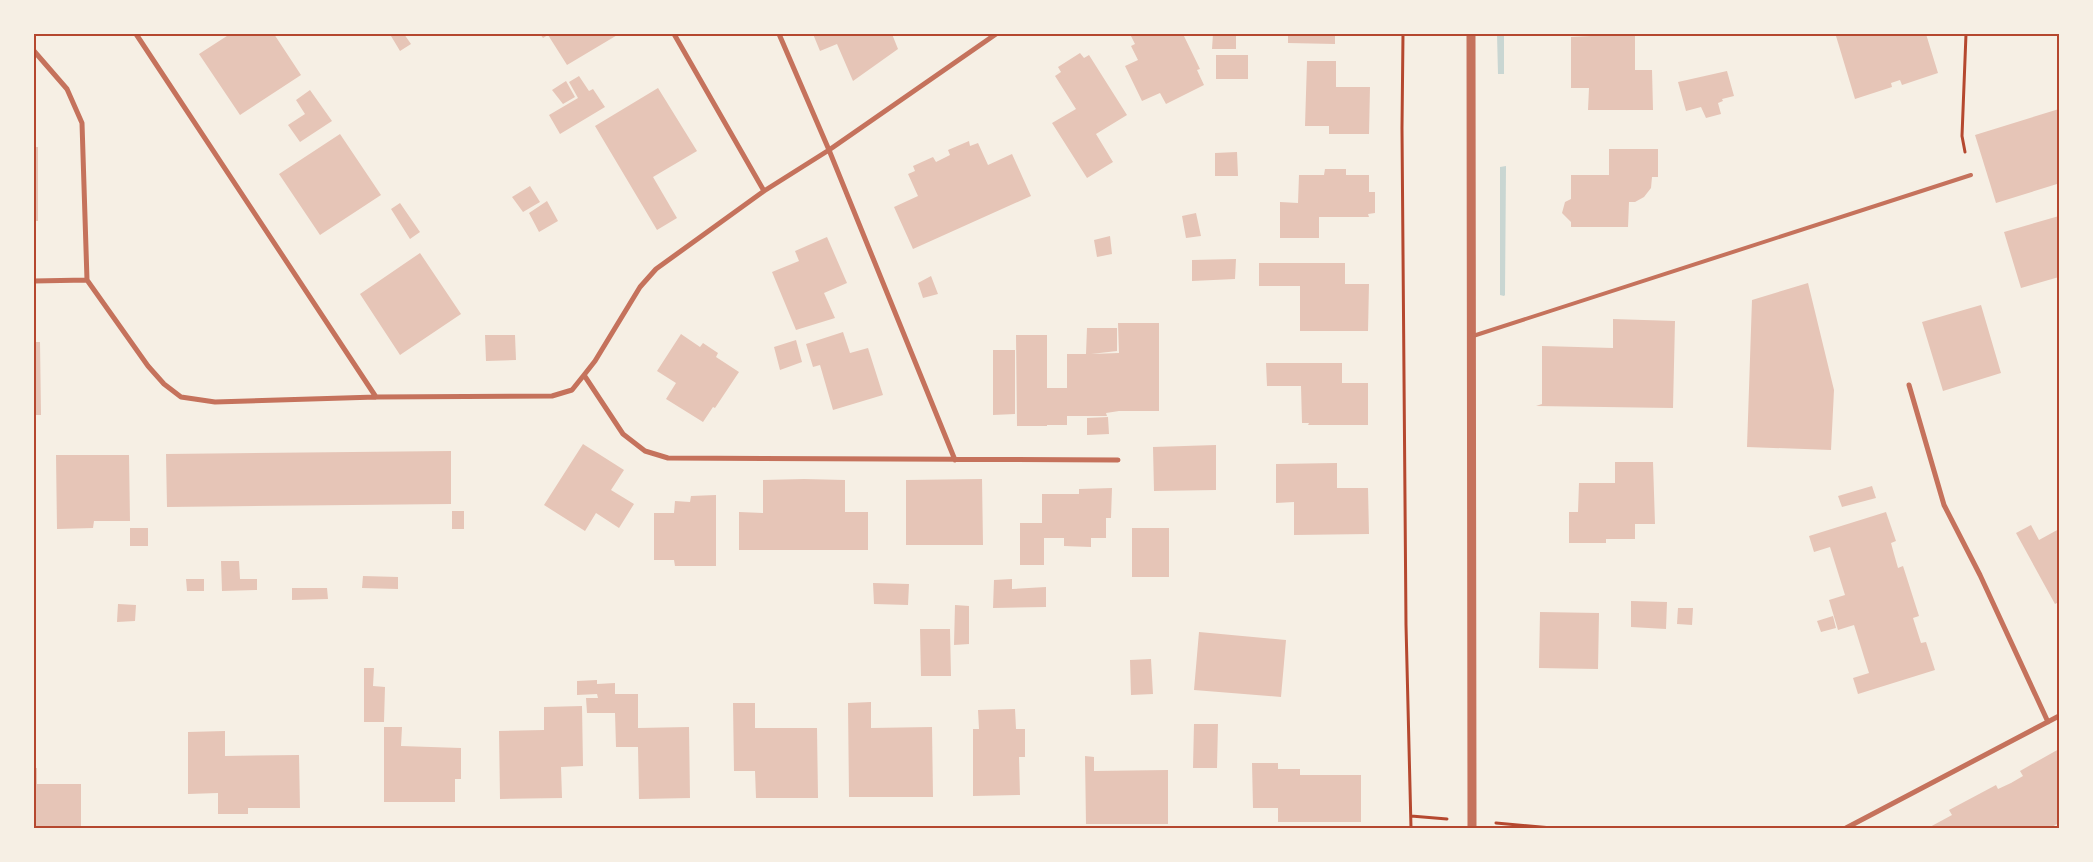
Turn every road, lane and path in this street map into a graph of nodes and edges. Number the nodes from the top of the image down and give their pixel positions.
1 (136, 34) edge
2 (674, 34) edge
3 (779, 34) edge
4 (996, 34) edge
5 (1403, 34) edge
6 (1471, 34) edge
7 (1966, 34) edge
8 (34, 51) edge
9 (830, 150) junction
10 (1971, 175) joint
11 (764, 191) junction
12 (87, 280) junction
13 (34, 281) edge
14 (1471, 336) junction
15 (584, 375) junction
16 (1909, 385) dead end
17 (376, 397) junction
18 (955, 460) junction
19 (1118, 460) dead end
20 (2059, 716) edge
21 (2048, 722) junction
22 (1410, 816) junction
23 (1472, 825) edge
24 (1411, 828) edge
25 (1552, 828) edge
26 (1846, 828) edge

1 - 17 street
2 - 11 street
3 - 9 street
4 - 9 street
5 - 22 path
6 - 14 street
7 - 10 path
8 - 12 street
9 - 11 street
9 - 18 street
10 - 14 lane
11 - 15 street
12 - 13 street
12 - 17 street
14 - 23 street
15 - 17 street
15 - 18 street
16 - 21 street
18 - 19 street
20 - 21 street
21 - 26 street
22 - 23 path
22 - 24 path
23 - 25 path

